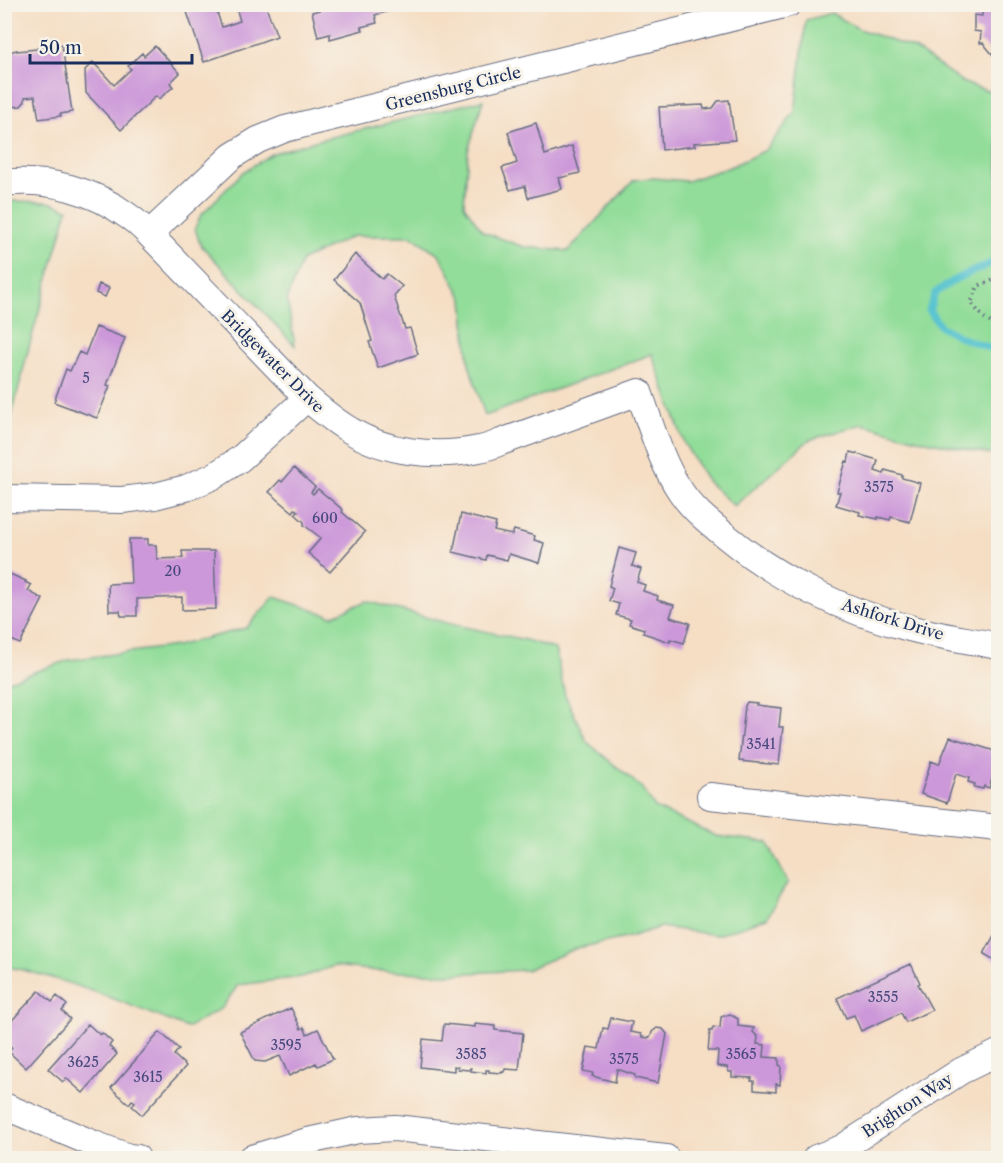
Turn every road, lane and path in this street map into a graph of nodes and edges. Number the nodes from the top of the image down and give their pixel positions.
1 (788, 4) edge
2 (4, 183) edge
3 (150, 234) junction
4 (999, 278) edge
5 (999, 328) edge
6 (639, 392) joint
7 (307, 398) junction
8 (4, 498) edge
9 (999, 646) edge
10 (710, 796) dead end
11 (999, 828) edge
12 (999, 1053) edge
13 (4, 1106) edge
14 (90, 1151) edge
15 (137, 1158) edge
16 (252, 1158) edge
17 (666, 1158) edge
18 (816, 1158) edge

1 - 3 street, Greensburg Circle
2 - 3 street, Bridgewater Drive
3 - 7 street, Bridgewater Drive
4 - 5 path
6 - 7 street, Bridgewater Drive
6 - 9 street, Ashfork Drive
7 - 8 street
10 - 11 street
12 - 18 street, Brighton Way
13 - 14 street
14 - 15 street
16 - 17 street

